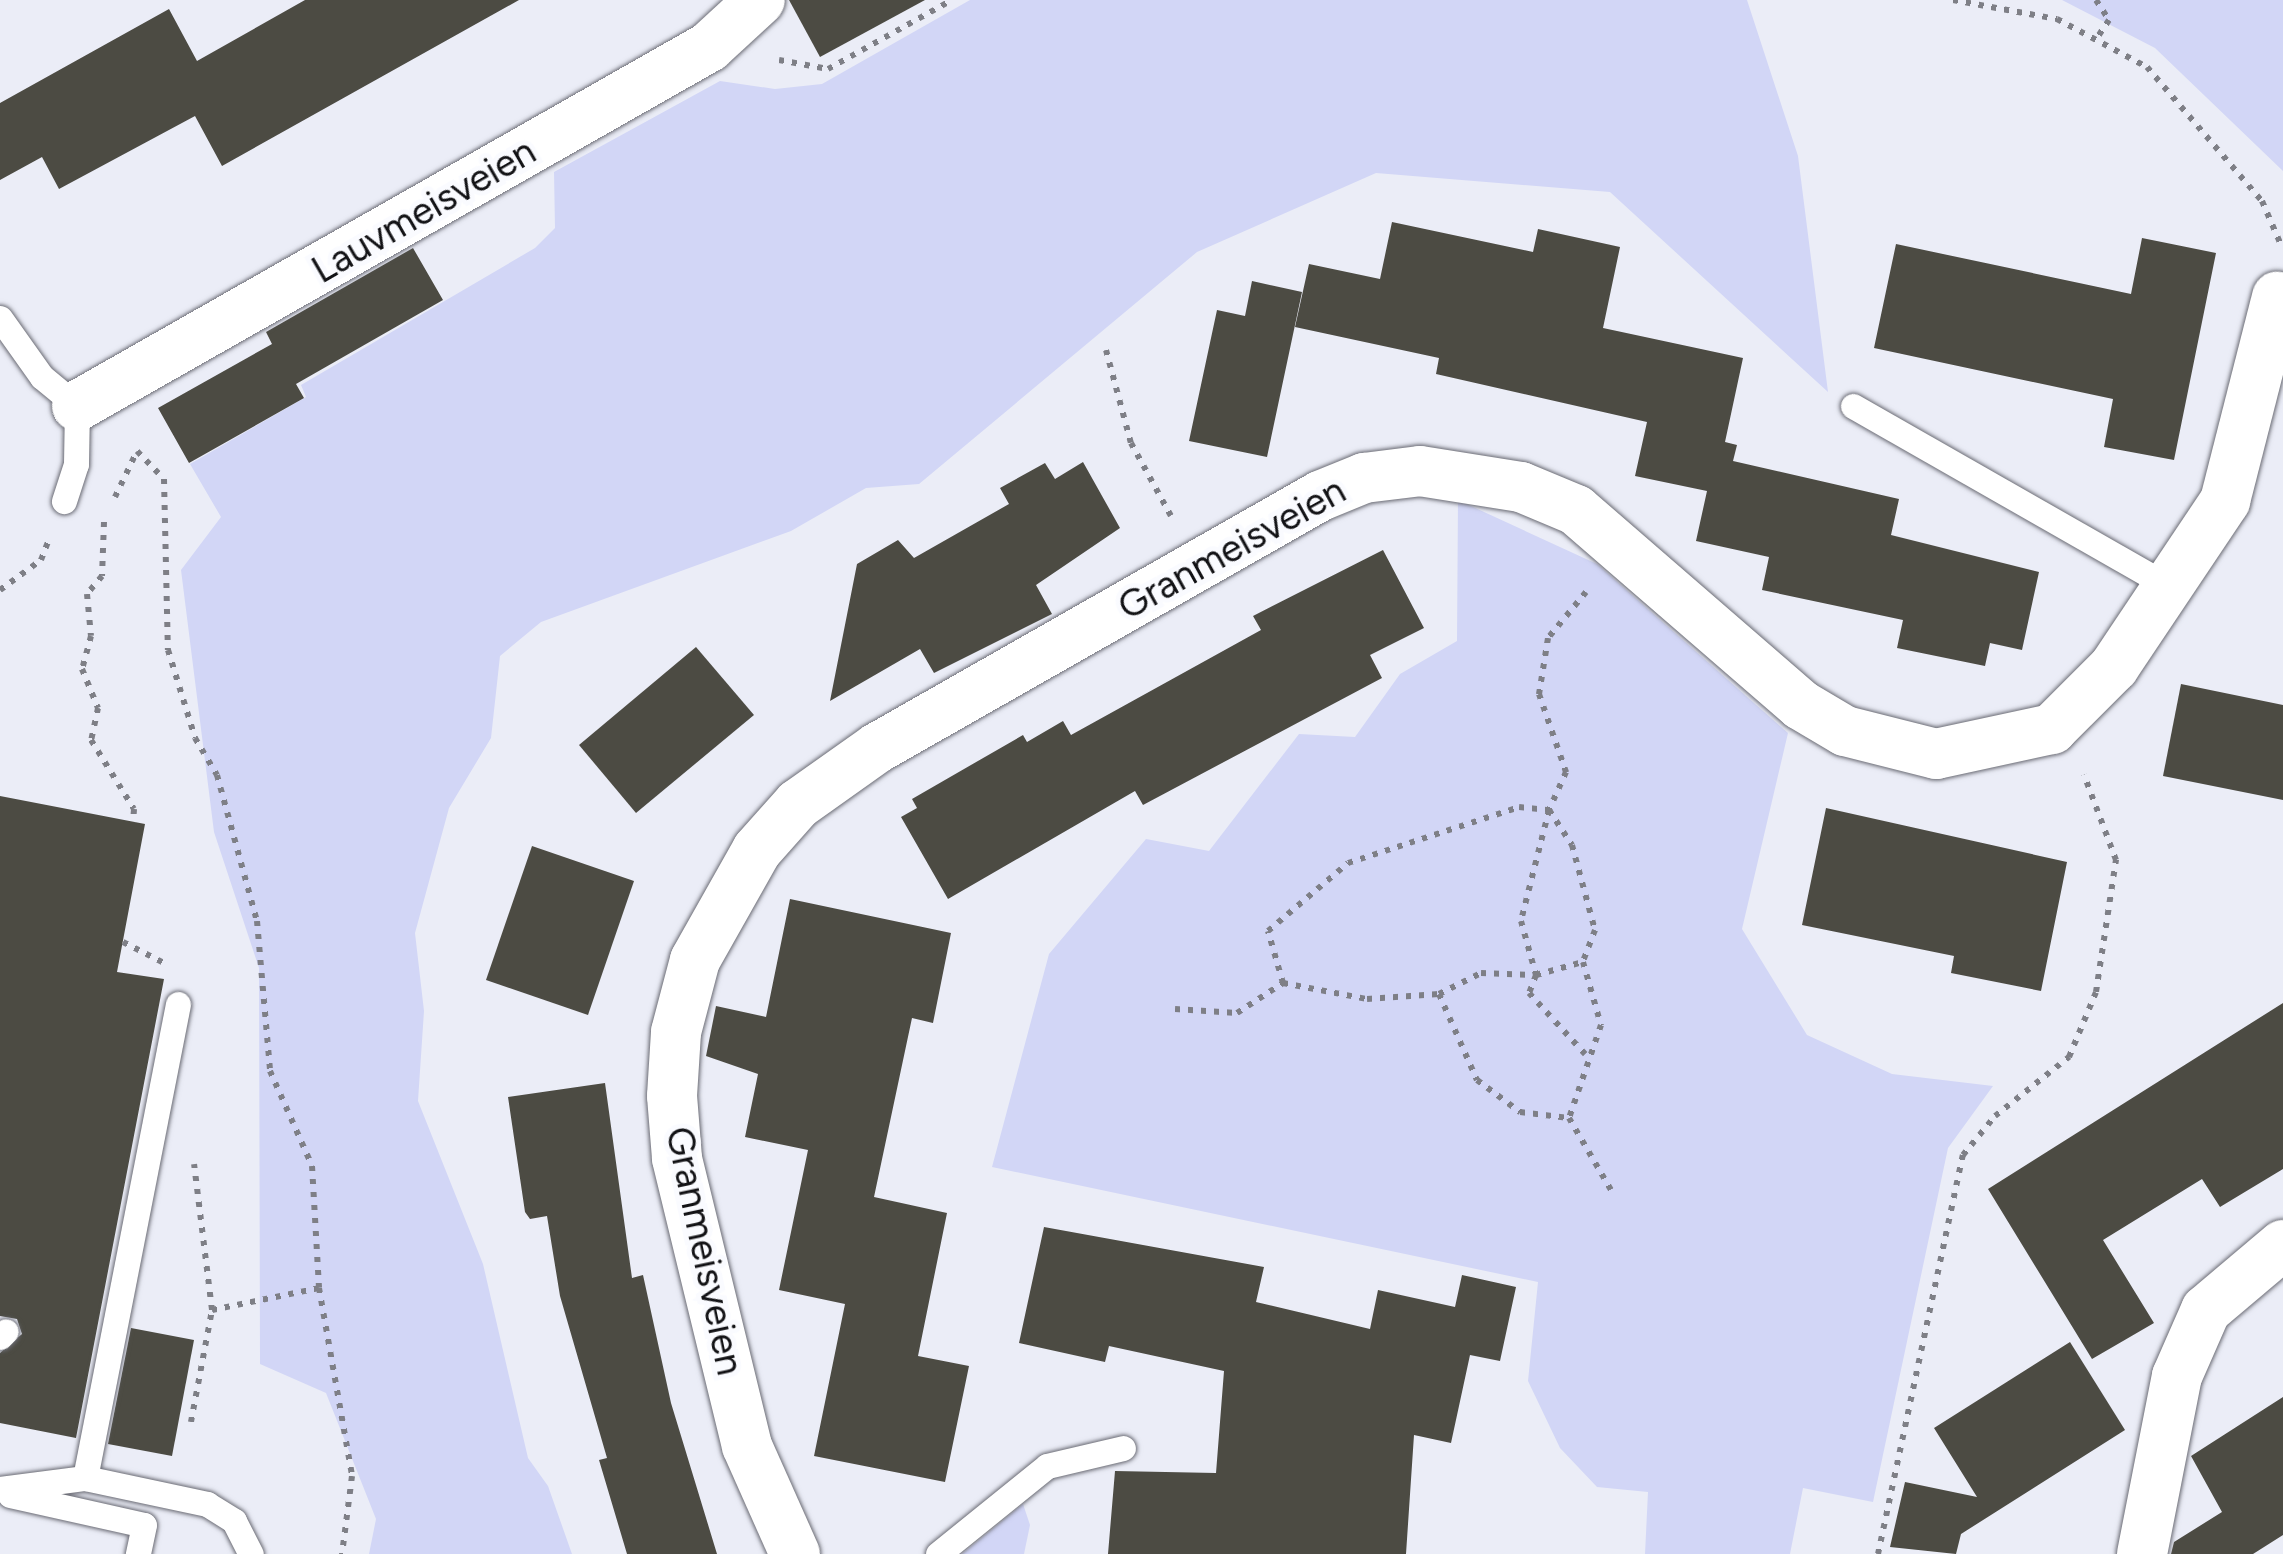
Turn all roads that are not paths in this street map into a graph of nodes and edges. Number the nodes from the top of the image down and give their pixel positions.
1 (760, 0) edge
2 (2277, 297) road end
3 (0, 318) edge
4 (77, 406) junction
5 (1853, 406) dead end
6 (64, 501) road end
7 (2172, 588) junction
8 (178, 1004) dead end
9 (2283, 1245) edge
10 (1123, 1448) dead end
11 (86, 1478) junction
12 (0, 1491) edge
13 (138, 1554) edge
14 (251, 1554) edge
15 (795, 1554) edge
16 (938, 1554) edge
17 (2142, 1554) edge

1 - 4 street, Lauvmeisveien
2 - 7 street, Granmeisveien
3 - 4 lane
4 - 6 lane
5 - 7 lane
7 - 15 street, Granmeisveien
8 - 11 lane
9 - 17 street
10 - 16 lane
11 - 12 lane
11 - 14 lane
12 - 13 lane

